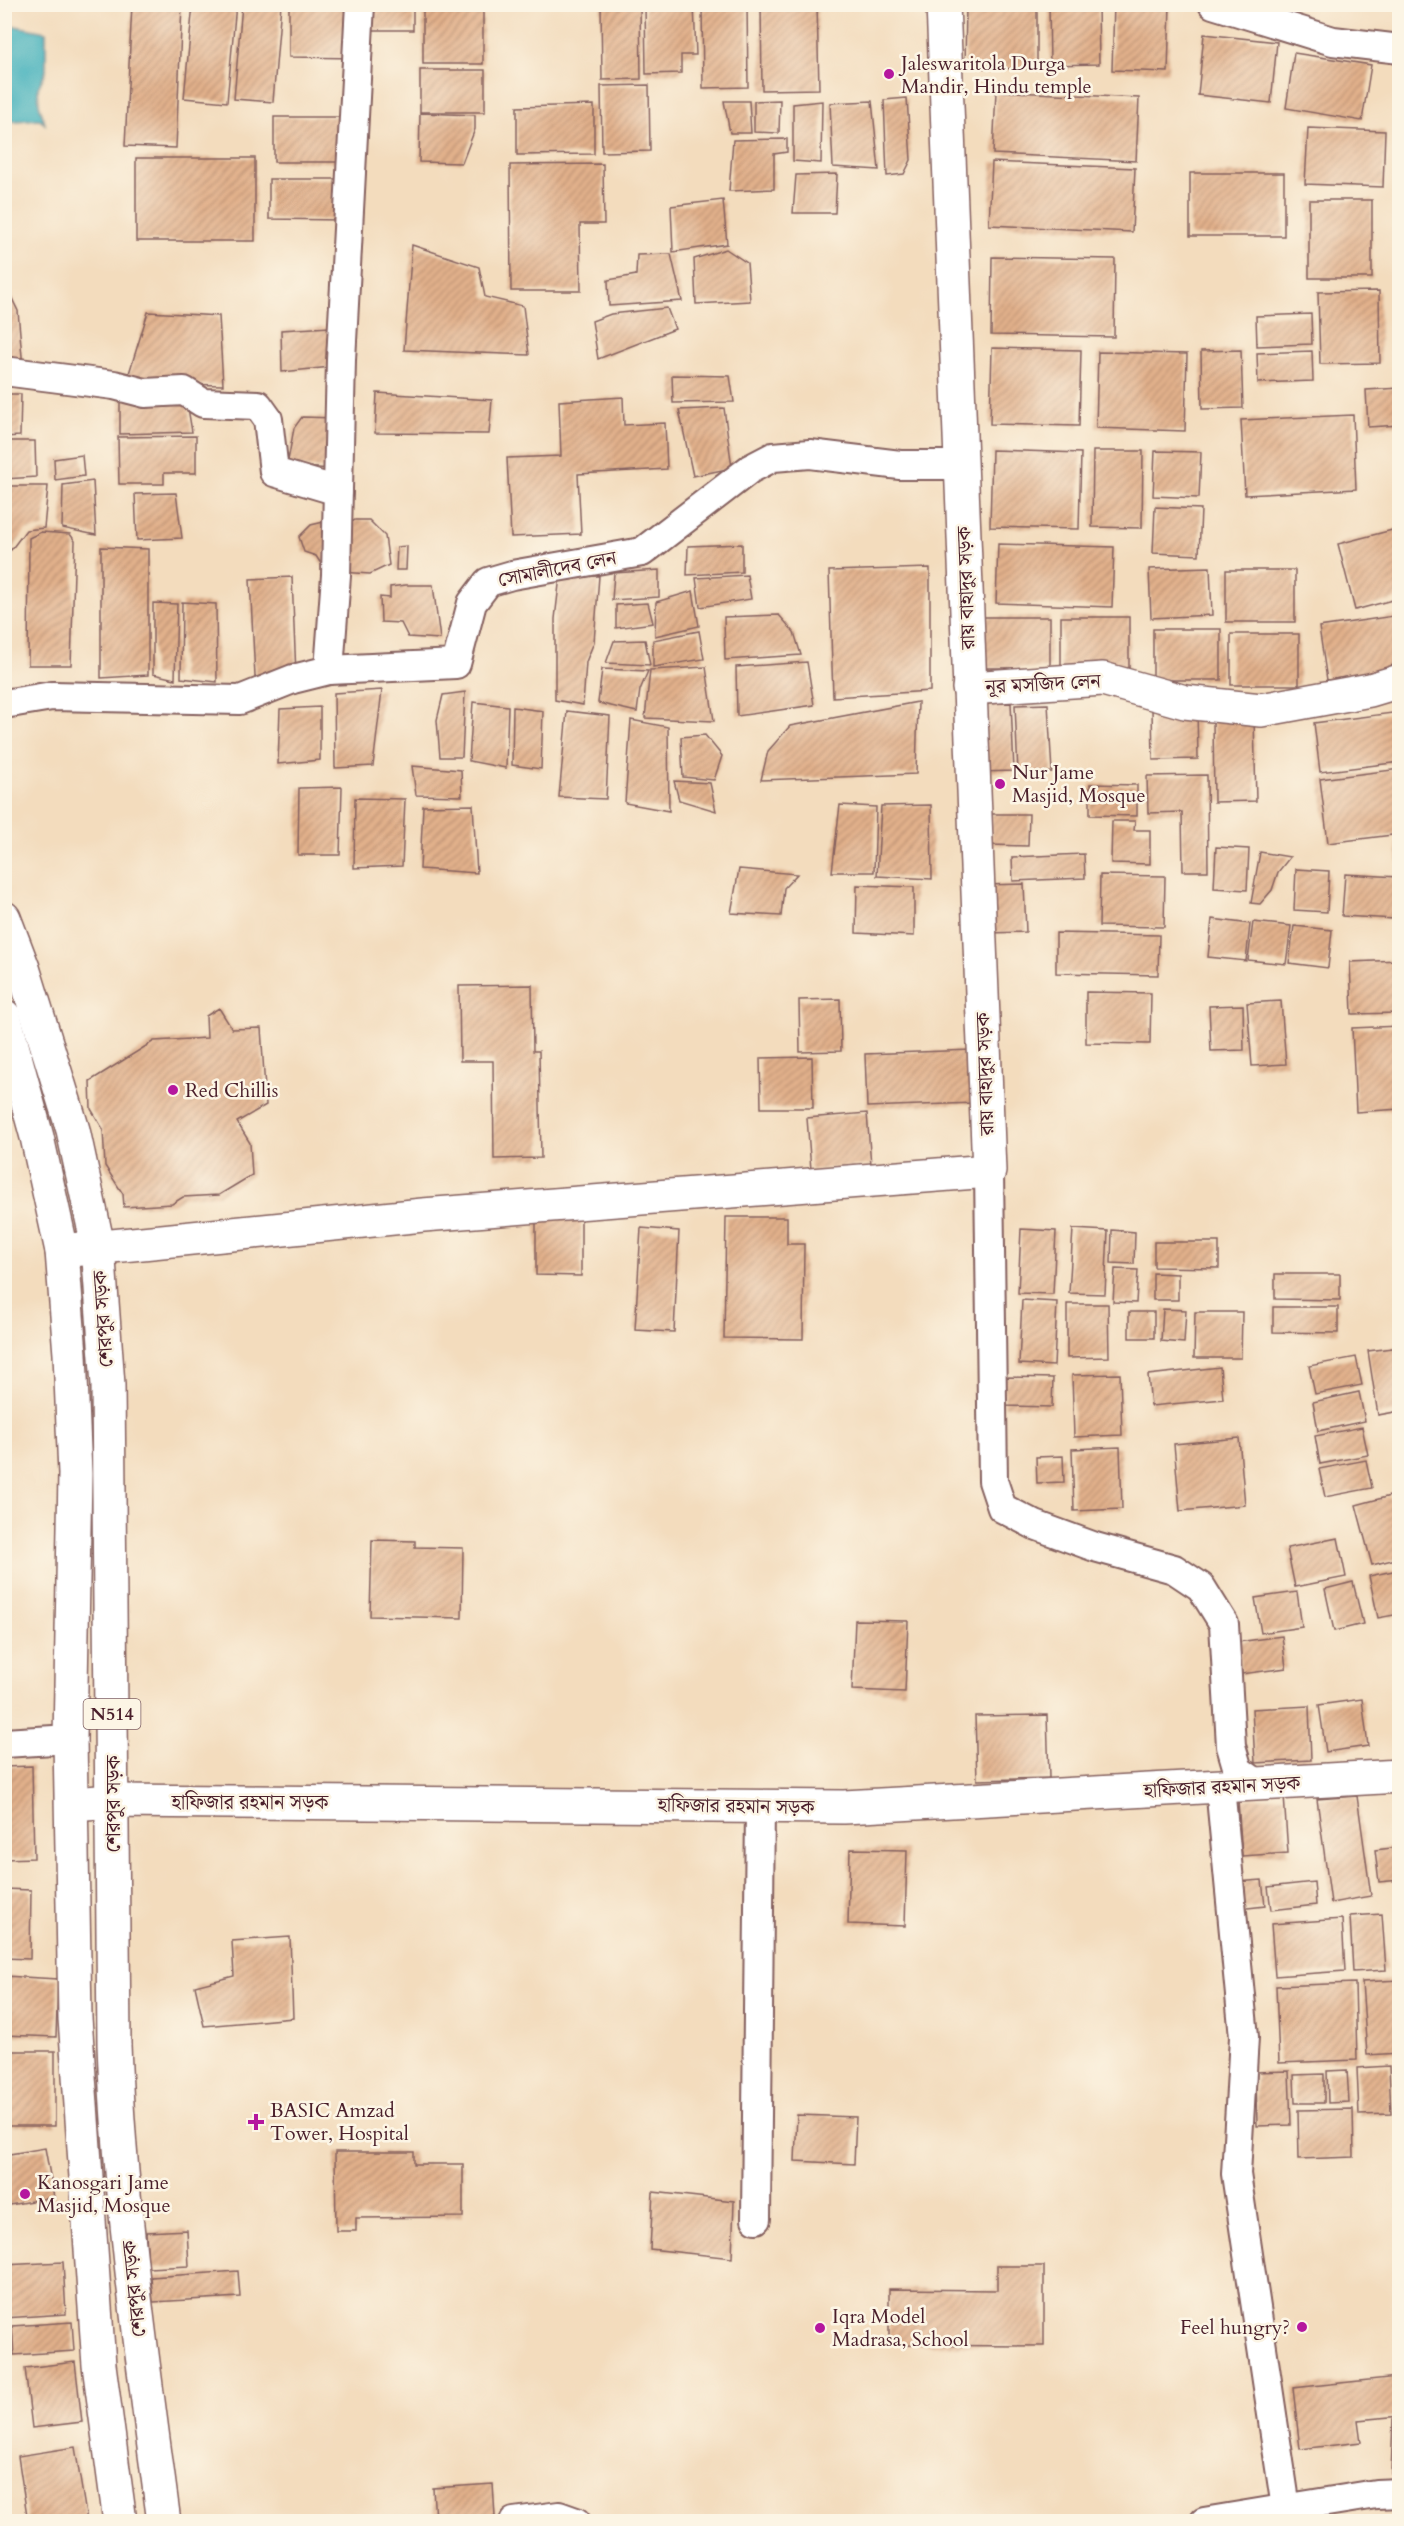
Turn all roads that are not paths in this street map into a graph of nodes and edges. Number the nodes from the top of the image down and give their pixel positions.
1 (360, 4) edge
2 (943, 4) edge
3 (1213, 4) edge
4 (1400, 49) edge
5 (4, 371) edge
6 (962, 465) junction
7 (338, 491) junction
8 (329, 670) junction
9 (1400, 681) edge
10 (969, 688) junction
11 (4, 704) edge
12 (4, 918) edge
13 (4, 1016) edge
14 (990, 1171) junction
15 (98, 1246) junction
16 (62, 1251) junction
17 (70, 1740) junction
18 (4, 1743) edge
19 (1400, 1776) edge
20 (1259, 1785) junction
21 (1220, 1787) junction
22 (113, 1801) junction
23 (72, 1804) junction
24 (760, 1806) junction
25 (756, 2219) dead end
26 (1400, 2493) edge
27 (1286, 2508) junction
28 (120, 2522) edge
29 (164, 2522) edge
30 (514, 2522) edge
31 (576, 2522) edge
32 (1204, 2522) edge

1 - 7 street
2 - 6 main road, রায় বাহাদুর সড়ক
3 - 4 street
5 - 7 street
6 - 8 street, সোমালীদেব লেন
6 - 10 main road, রায় বাহাদুর সড়ক
7 - 8 street
8 - 11 street, সোমালীদেব লেন
9 - 10 main road, নূর মসজিদ লেন
10 - 14 main road, রায় বাহাদুর সড়ক
12 - 15 main road, শেরপুর সড়ক / N514
13 - 16 main road, শেরপুর সড়ক / N514
14 - 15 main road
14 - 20 street
15 - 16 main road
15 - 22 main road, শেরপুর সড়ক / N514
16 - 17 main road, শেরপুর সড়ক / N514
17 - 18 street
17 - 23 main road, শেরপুর সড়ক / N514
19 - 20 main road, হাফিজার রহমান সড়ক
20 - 21 main road, হাফিজার রহমান সড়ক
21 - 24 main road, হাফিজার রহমান সড়ক
21 - 27 street
22 - 23 main road, হাফিজার রহমান সড়ক
22 - 24 main road, হাফিজার রহমান সড়ক
22 - 29 main road, শেরপুর সড়ক / N514
23 - 28 main road, শেরপুর সড়ক / N514
24 - 25 street
26 - 27 street
27 - 32 street
30 - 31 street

